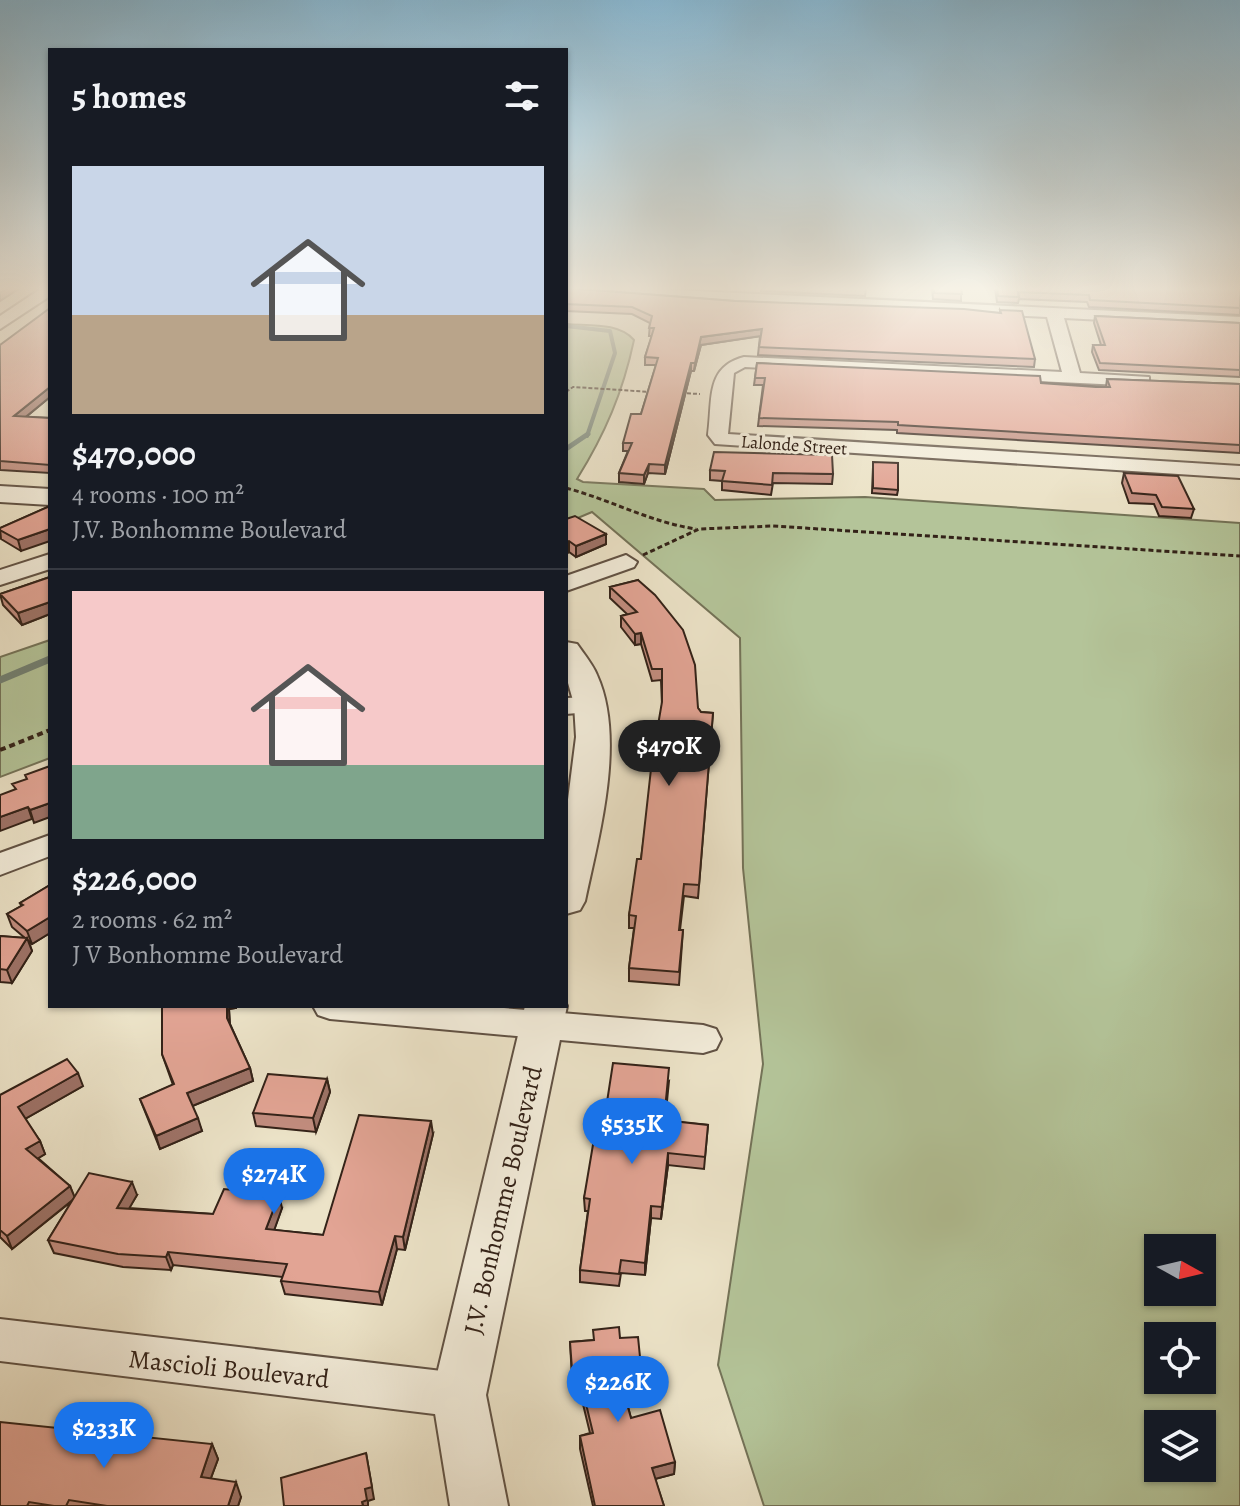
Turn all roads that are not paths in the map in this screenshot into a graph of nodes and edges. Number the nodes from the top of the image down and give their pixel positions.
1 (1067, 358) edge
2 (1073, 378) junction
3 (1164, 382) edge
4 (1240, 472) edge
5 (0, 494) edge
6 (48, 497) edge
7 (48, 562) edge
8 (626, 562) road end
9 (0, 578) edge
10 (568, 583) edge
11 (568, 653) edge
12 (579, 705) edge
13 (48, 846) edge
14 (0, 865) edge
15 (568, 889) edge
16 (378, 1008) edge
17 (544, 1015) edge
18 (703, 1039) dead end
19 (0, 1340) edge
20 (459, 1395) junction
21 (479, 1506) edge

1 - 2 street
2 - 3 street
2 - 4 street, Lalonde Street
5 - 6 street
7 - 9 street
8 - 10 street
11 - 12 street
12 - 15 street
13 - 14 street
16 - 17 street
17 - 18 street
17 - 20 street, J.V. Bonhomme Boulevard
19 - 20 street, Mascioli Boulevard
20 - 21 street

